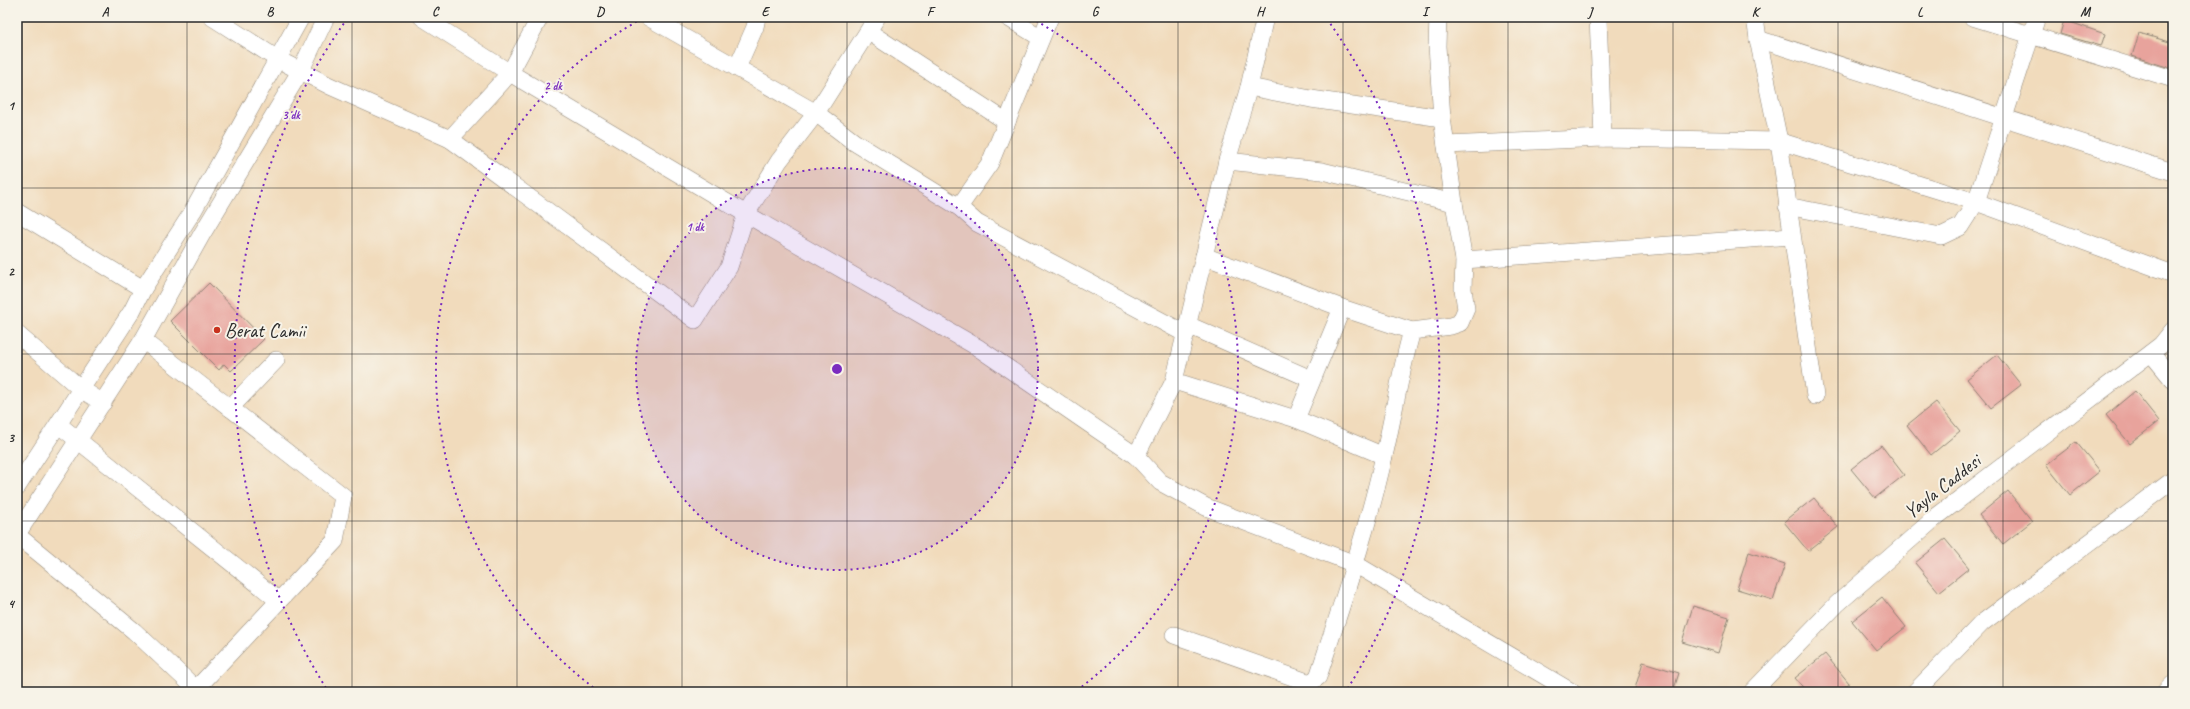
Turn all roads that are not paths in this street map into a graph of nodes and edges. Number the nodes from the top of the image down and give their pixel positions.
1 (212, 17) edge
2 (301, 17) edge
3 (326, 17) edge
4 (422, 17) edge
5 (540, 17) edge
6 (648, 17) edge
7 (757, 17) edge
8 (877, 17) edge
9 (1007, 17) edge
10 (1050, 17) edge
11 (1265, 17) edge
12 (1438, 17) edge
13 (1598, 17) edge
14 (1756, 17) edge
15 (1972, 17) edge
16 (2037, 17) edge
17 (869, 32) junction
18 (2032, 36) junction
19 (1041, 38) junction
20 (1758, 39) junction
21 (279, 60) junction
22 (737, 68) junction
23 (301, 70) junction
24 (510, 73) junction
25 (2173, 79) edge
26 (1249, 87) junction
27 (816, 113) junction
28 (1442, 118) junction
29 (2004, 118) junction
30 (1007, 122) junction
31 (1603, 138) junction
32 (450, 139) junction
33 (1779, 140) junction
34 (1446, 145) junction
35 (1227, 161) junction
36 (2173, 172) edge
37 (1976, 202) junction
38 (1454, 203) junction
39 (1787, 206) junction
40 (959, 207) junction
41 (17, 212) edge
42 (746, 214) junction
43 (1791, 236) junction
44 (1204, 256) junction
45 (1464, 260) junction
46 (2173, 274) edge
47 (144, 289) junction
48 (1342, 308) junction
49 (1187, 329) junction
50 (2173, 330) edge
51 (1412, 331) junction
52 (18, 337) edge
53 (142, 340) junction
54 (2151, 353) junction
55 (276, 360) dead end
56 (1311, 379) junction
57 (2173, 380) edge
58 (1174, 381) junction
59 (81, 388) junction
60 (1815, 396) dead end
61 (103, 403) junction
62 (230, 408) junction
63 (1296, 419) junction
64 (59, 425) junction
65 (79, 441) junction
66 (1136, 456) junction
67 (1384, 456) junction
68 (2173, 480) edge
69 (17, 488) edge
70 (17, 535) edge
71 (1355, 564) junction
72 (278, 600) junction
73 (1174, 635) dead end
74 (2173, 684) edge
75 (1307, 687) edge
76 (1572, 692) edge
77 (1752, 692) edge
78 (1915, 692) edge
79 (2165, 692) edge

1 - 21 street
2 - 21 street
3 - 23 street
4 - 24 street
5 - 24 street
6 - 22 street
7 - 22 street
8 - 17 street
9 - 19 street
10 - 19 street
11 - 26 street
12 - 28 street
13 - 31 street
14 - 20 street
15 - 18 street
16 - 18 street
17 - 27 street
17 - 30 street
18 - 25 street
18 - 29 street
19 - 30 street
20 - 29 street
20 - 33 street
21 - 23 street
21 - 47 street
22 - 27 street
23 - 32 street
23 - 53 street
24 - 32 street
24 - 42 street
26 - 28 street
26 - 35 street
27 - 40 street
27 - 42 street
28 - 34 street
29 - 36 street
29 - 37 street
30 - 40 street
31 - 33 street
31 - 34 street
32 - 42 street
33 - 37 street
33 - 39 street
34 - 38 street
35 - 38 street
35 - 44 street
37 - 39 street
37 - 46 street
38 - 45 street
39 - 43 street
40 - 49 street
41 - 47 street
42 - 66 street
43 - 45 street
43 - 60 street
44 - 48 street
44 - 49 street
45 - 51 street
47 - 59 street
48 - 51 street
48 - 56 street
49 - 56 street
49 - 58 street
50 - 54 street, Yayla Caddesi
51 - 67 street
52 - 59 street
53 - 61 street
53 - 62 street
54 - 57 street
54 - 77 street, Yayla Caddesi
55 - 62 street
56 - 63 street
58 - 63 street
58 - 66 street
59 - 61 street
59 - 64 street
61 - 65 street
62 - 72 street
63 - 67 street
64 - 65 street
64 - 69 street
65 - 70 street
65 - 72 street
66 - 71 street
67 - 71 street
68 - 78 street
70 - 72 street
71 - 75 street
71 - 76 street
73 - 75 street
74 - 79 street

